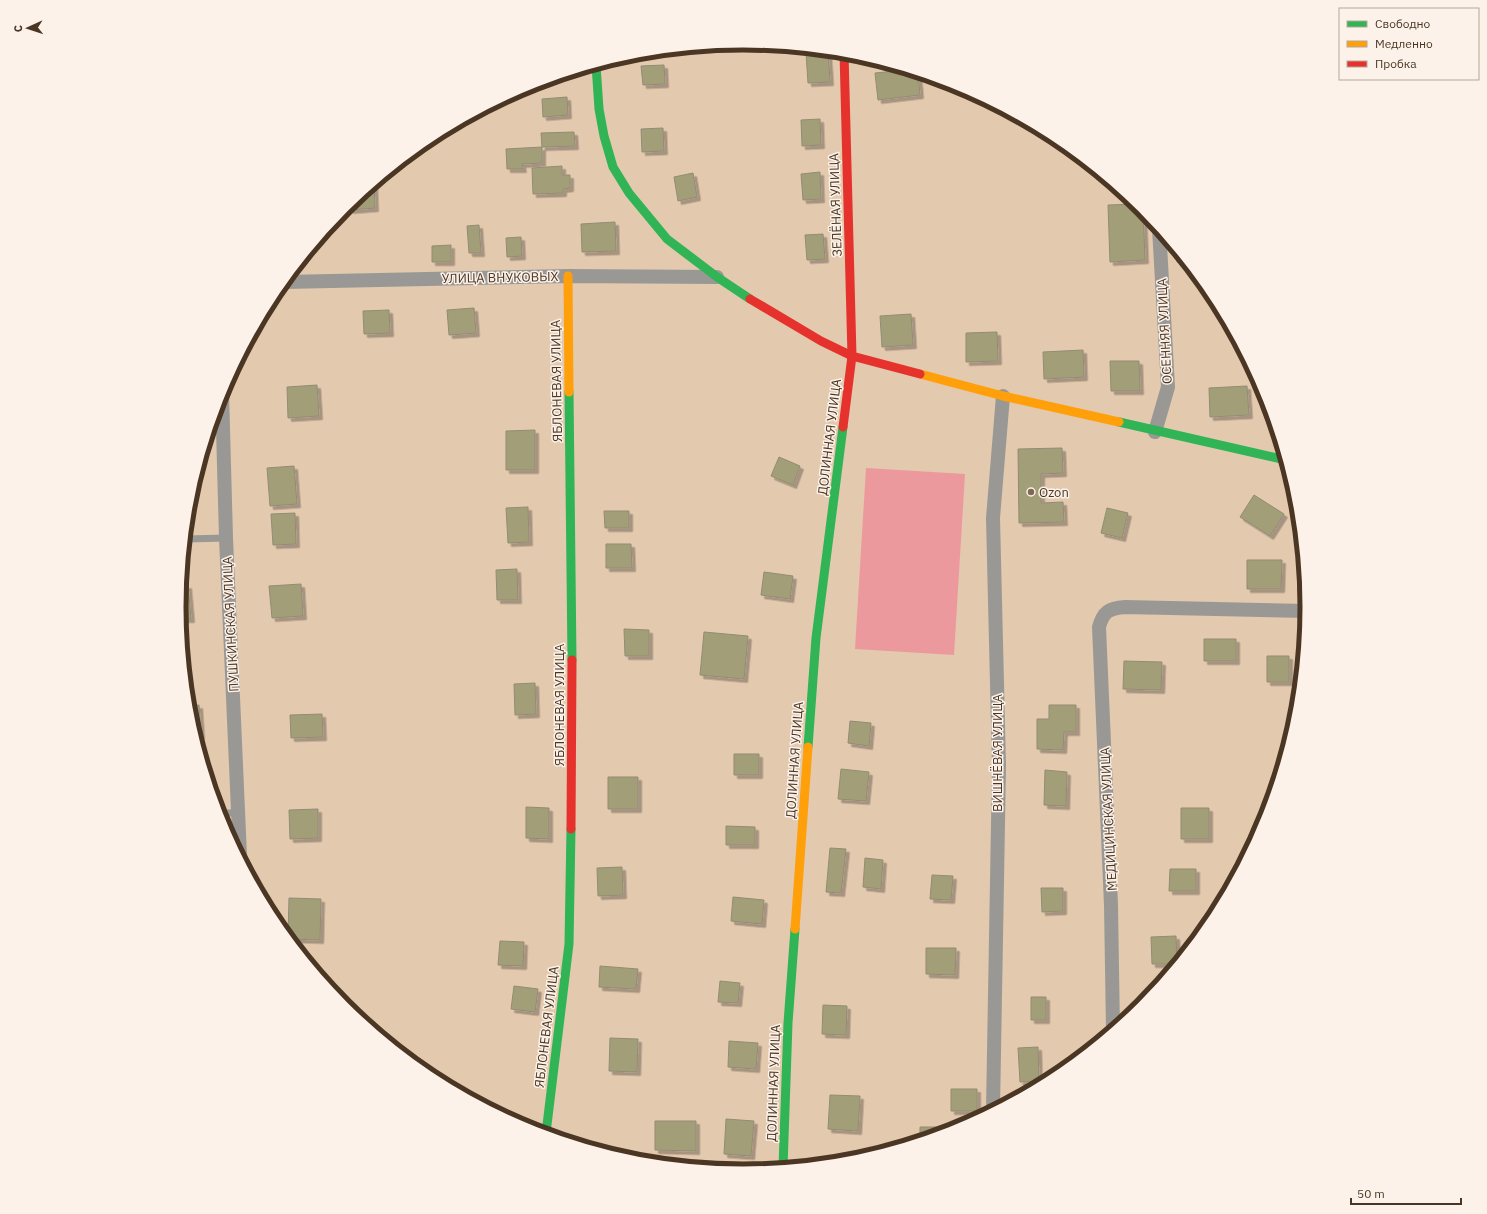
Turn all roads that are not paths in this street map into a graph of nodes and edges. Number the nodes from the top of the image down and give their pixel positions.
1 (844, 60) edge
2 (596, 70) edge
3 (1160, 237) edge
4 (568, 276) junction
5 (717, 278) junction
6 (292, 282) edge
7 (852, 356) junction
8 (1003, 396) junction
9 (223, 411) edge
10 (1155, 432) junction
11 (1281, 459) edge
12 (226, 538) junction
13 (191, 539) edge
14 (1300, 611) edge
15 (238, 812) junction
16 (226, 813) edge
17 (239, 843) edge
18 (1113, 1024) edge
19 (993, 1105) edge
20 (547, 1128) edge
21 (783, 1163) edge

1 - 7 street, ЗЕЛЁНАЯ УЛИЦА
2 - 5 street
3 - 10 street, ОСЕННЯЯ УЛИЦА
4 - 5 street, УЛИЦА ВНУКОВЫХ
4 - 6 street, УЛИЦА ВНУКОВЫХ
4 - 20 street, ЯБЛОНЕВАЯ УЛИЦА
5 - 7 street
7 - 8 street
7 - 21 street, ДОЛИННАЯ УЛИЦА
8 - 10 street
8 - 19 street, ВИШНЁВАЯ УЛИЦА
9 - 12 street, ПУШКИНСКАЯ УЛИЦА
10 - 11 street
12 - 13 lane
12 - 15 street, ПУШКИНСКАЯ УЛИЦА
14 - 18 street, МЕДИЦИНСКАЯ УЛИЦА
15 - 16 lane
15 - 17 street, ПУШКИНСКАЯ УЛИЦА

